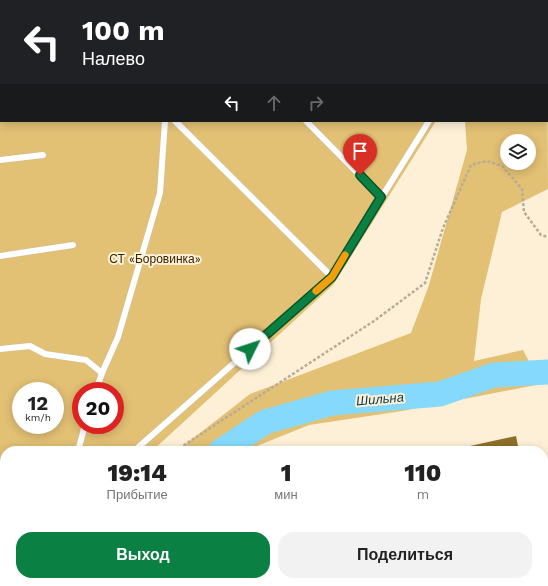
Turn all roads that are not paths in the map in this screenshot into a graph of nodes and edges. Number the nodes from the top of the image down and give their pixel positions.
1 (165, 122) edge
2 (176, 122) edge
3 (307, 122) edge
4 (428, 122) edge
5 (43, 155) dead end
6 (0, 160) edge
7 (381, 197) junction
8 (73, 246) dead end
9 (0, 256) edge
10 (332, 277) junction
11 (0, 349) edge
12 (102, 373) junction
13 (99, 382) edge
14 (83, 434) edge
15 (79, 446) edge
16 (140, 446) edge

1 - 12 lane
2 - 10 lane
3 - 7 lane
4 - 7 lane
5 - 6 lane
7 - 10 lane
8 - 9 lane
10 - 16 lane
11 - 12 lane
12 - 13 lane
14 - 15 lane

